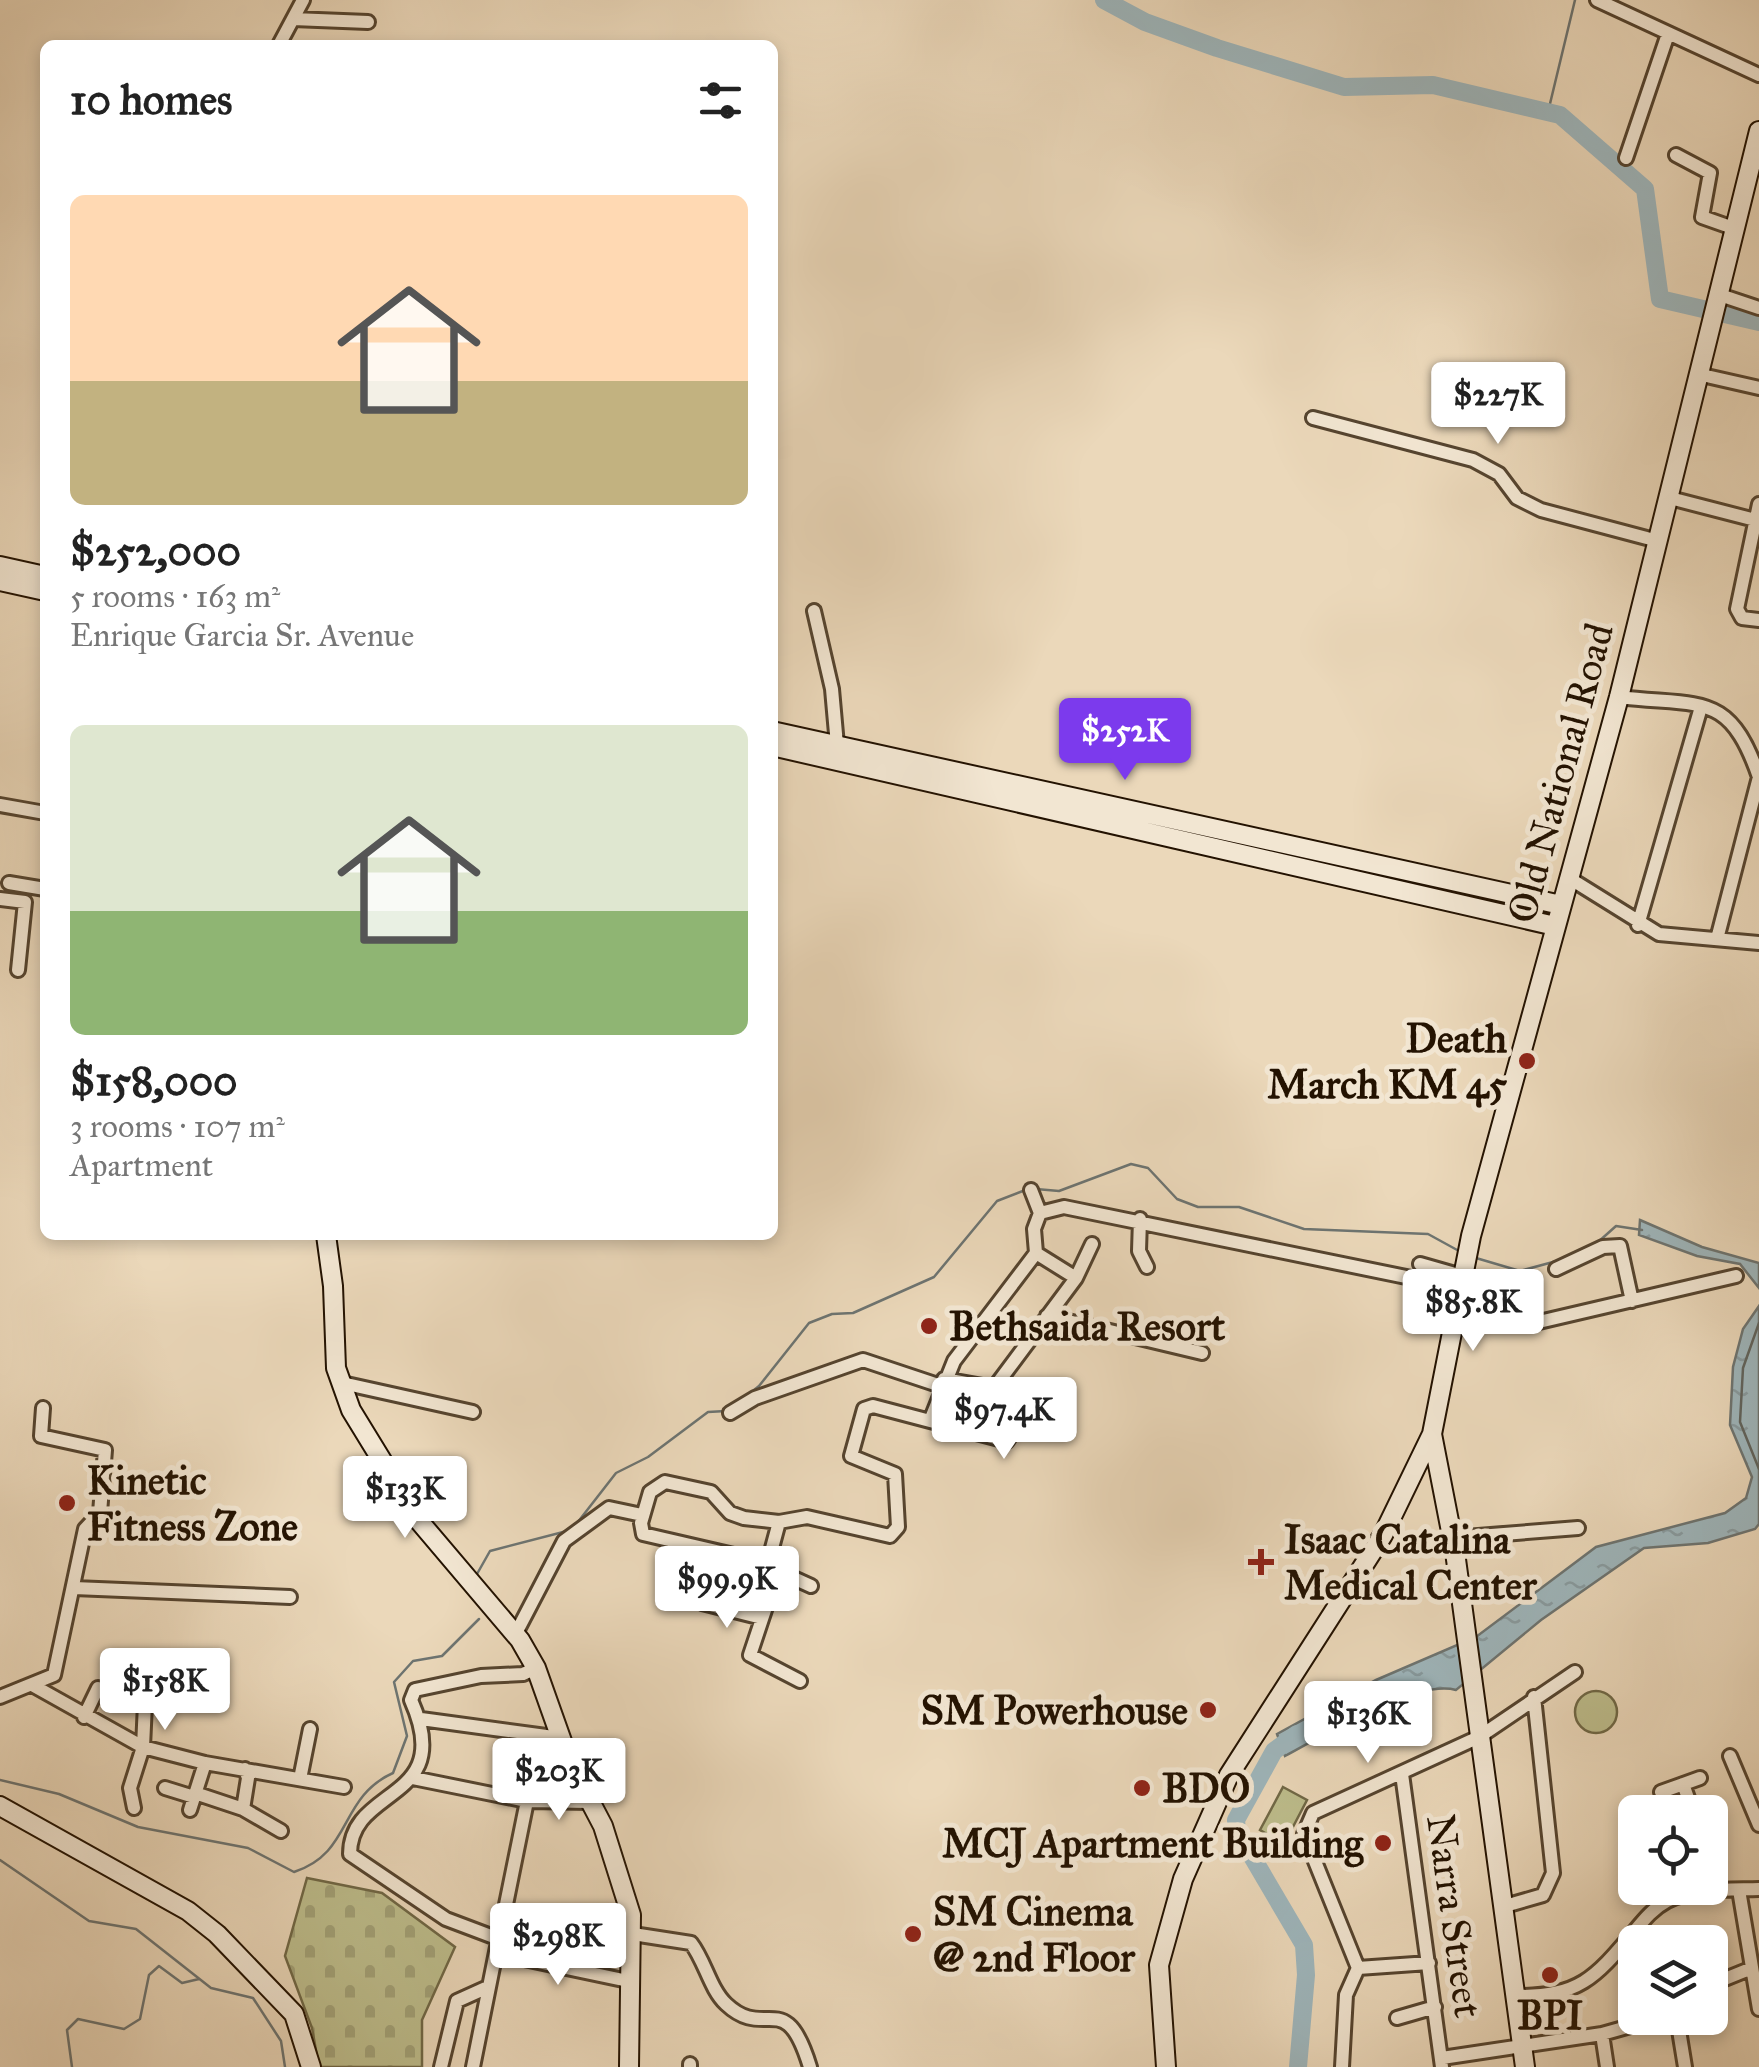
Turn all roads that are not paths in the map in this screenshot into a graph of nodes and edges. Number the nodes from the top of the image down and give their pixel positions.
1 (302, 0) edge
2 (1597, 0) edge
3 (293, 19) junction
4 (368, 22) dead end
5 (1668, 34) junction
6 (282, 40) edge
7 (1759, 75) edge
8 (1759, 131) edge
9 (1676, 155) dead end
10 (1626, 158) dead end
11 (1736, 229) junction
12 (1718, 304) junction
13 (1759, 308) edge
14 (1702, 375) junction
15 (1759, 388) edge
16 (1313, 418) dead end
17 (1670, 498) junction
18 (1759, 504) edge
19 (1757, 520) edge
20 (1658, 541) junction
21 (0, 566) edge
22 (40, 575) edge
23 (0, 581) edge
24 (40, 590) edge
25 (814, 610) dead end
26 (1759, 620) edge
27 (1619, 697) junction
28 (1701, 707) junction
29 (778, 731) edge
30 (837, 744) junction
31 (778, 747) edge
32 (902, 766) junction
33 (1759, 777) edge
34 (0, 805) edge
35 (40, 811) edge
36 (1569, 878) junction
37 (4, 882) edge
38 (40, 888) edge
39 (0, 899) edge
40 (25, 902) junction
41 (1561, 905) junction
42 (1638, 924) junction
43 (1555, 926) junction
44 (1717, 939) junction
45 (1759, 942) edge
46 (18, 970) dead end
47 (1031, 1190) dead end
48 (1040, 1213) junction
49 (1140, 1219) junction
50 (327, 1240) edge
51 (1092, 1244) dead end
52 (1036, 1253) junction
53 (1420, 1264) dead end
54 (1147, 1267) dead end
55 (1464, 1269) junction
56 (1556, 1269) dead end
57 (1736, 1276) dead end
58 (1076, 1278) junction
59 (1632, 1300) junction
60 (1454, 1314) junction
61 (1047, 1316) junction
62 (1202, 1353) dead end
63 (942, 1382) junction
64 (342, 1383) junction
65 (1037, 1394) dead end
66 (43, 1408) dead end
67 (474, 1412) dead end
68 (730, 1412) dead end
69 (930, 1421) junction
70 (1432, 1434) junction
71 (642, 1516) junction
72 (779, 1522) junction
73 (1578, 1528) dead end
74 (1453, 1538) junction
75 (773, 1567) junction
76 (811, 1586) dead end
77 (74, 1588) junction
78 (290, 1596) dead end
79 (702, 1602) dead end
80 (762, 1618) junction
81 (515, 1634) junction
82 (147, 1660) dead end
83 (536, 1668) junction
84 (1575, 1672) dead end
85 (800, 1682) dead end
86 (34, 1686) junction
87 (98, 1688) dead end
88 (0, 1697) edge
89 (1534, 1697) junction
90 (84, 1717) junction
91 (421, 1719) junction
92 (310, 1729) dead end
93 (1479, 1737) junction
94 (561, 1738) junction
95 (143, 1746) junction
96 (1730, 1756) dead end
97 (204, 1763) junction
98 (245, 1768) junction
99 (1402, 1774) junction
100 (412, 1778) junction
101 (1700, 1778) dead end
102 (300, 1779) junction
103 (1683, 1784) junction
104 (344, 1787) dead end
105 (165, 1788) dead end
106 (1660, 1792) dead end
107 (1687, 1795) edge
108 (193, 1800) junction
109 (527, 1801) junction
110 (591, 1802) junction
111 (0, 1806) edge
112 (134, 1808) dead end
113 (243, 1809) junction
114 (1759, 1825) edge
115 (282, 1831) dead end
116 (1759, 1889) edge
117 (1739, 1890) junction
118 (1728, 1891) edge
119 (1661, 1905) edge
120 (1505, 1906) junction
121 (633, 1934) junction
122 (498, 1946) junction
123 (1429, 1963) junction
124 (1358, 1968) junction
125 (1752, 1968) junction
126 (1728, 1978) edge
127 (628, 1981) junction
128 (488, 1987) junction
129 (1517, 1996) junction
130 (1435, 2008) junction
131 (1759, 2009) edge
132 (1397, 2018) dead end
133 (1618, 2030) edge
134 (1602, 2034) junction
135 (1680, 2035) edge
136 (1522, 2048) junction
137 (1442, 2063) edge
138 (310, 2067) edge
139 (440, 2067) edge
140 (472, 2067) edge
141 (629, 2067) edge
142 (810, 2067) edge
143 (1166, 2067) edge
144 (1342, 2067) edge
145 (1525, 2067) edge
146 (1607, 2067) edge
147 (1685, 2067) edge

1 - 3 street
2 - 5 street
3 - 4 street
3 - 6 street
5 - 7 street
5 - 10 street
8 - 11 main road, Old National Road
9 - 11 street
11 - 12 main road, Old National Road
12 - 13 street
12 - 14 main road, Old National Road
14 - 15 street
14 - 17 main road, Old National Road
16 - 20 street
17 - 19 street
17 - 20 main road, Old National Road
18 - 19 street
19 - 26 street
20 - 27 main road, Old National Road
21 - 22 main road
23 - 24 main road
25 - 30 street
27 - 28 street
27 - 36 main road, Old National Road
28 - 33 street
28 - 42 street
29 - 30 main road
30 - 32 main road
31 - 32 main road
32 - 41 main road
32 - 43 main road
33 - 44 street
34 - 35 street
36 - 41 main road, Old National Road
36 - 42 street
37 - 38 street
37 - 40 street
39 - 40 street
40 - 46 street
41 - 43 main road, Old National Road
42 - 44 street
43 - 55 main road, Old National Road
44 - 45 street
47 - 48 street
48 - 49 street
48 - 52 street
49 - 54 street
49 - 55 street
50 - 64 main road
51 - 58 street
52 - 58 street
52 - 63 street
53 - 55 street
55 - 60 main road, Old National Road
56 - 59 street
57 - 59 street
58 - 61 street
59 - 60 street
60 - 70 main road, Old National Road
61 - 62 street
61 - 63 street
63 - 68 street
63 - 69 street
64 - 67 street
64 - 81 main road
65 - 69 street
66 - 77 street
69 - 72 street
70 - 74 main road
70 - 143 main road
71 - 72 street
71 - 75 street
71 - 81 street
72 - 75 street
73 - 74 street
74 - 93 main road
75 - 76 street
75 - 80 street
77 - 78 street
77 - 86 street
79 - 80 street
80 - 85 street
81 - 83 main road
82 - 95 street
83 - 91 street
83 - 94 main road
84 - 89 street
86 - 88 street
86 - 90 street
87 - 90 street
89 - 93 street
89 - 120 street
90 - 95 street
91 - 94 street
91 - 100 street
92 - 102 street
93 - 99 street
93 - 120 main road
94 - 110 main road
95 - 97 street
95 - 112 street
96 - 114 street
97 - 98 street
97 - 108 street
98 - 102 street
98 - 113 street
99 - 123 street, Narra Street
99 - 124 street
100 - 109 street
100 - 122 street
101 - 103 street
102 - 104 street
103 - 106 street
103 - 107 street
105 - 108 street
108 - 113 street
109 - 110 street
109 - 122 street
110 - 121 main road
111 - 138 main road
113 - 115 street
116 - 117 street
117 - 118 street
117 - 125 street
119 - 129 street
120 - 129 main road
121 - 127 main road
121 - 142 street
122 - 127 street
122 - 128 street
123 - 124 street
123 - 130 street, Narra Street
124 - 144 street
125 - 126 street
125 - 131 street
127 - 141 main road
128 - 139 street
128 - 140 street
129 - 136 main road
130 - 132 street
130 - 137 street, Narra Street
133 - 134 street
134 - 136 street
134 - 146 street
135 - 147 street
136 - 137 street
136 - 145 main road

